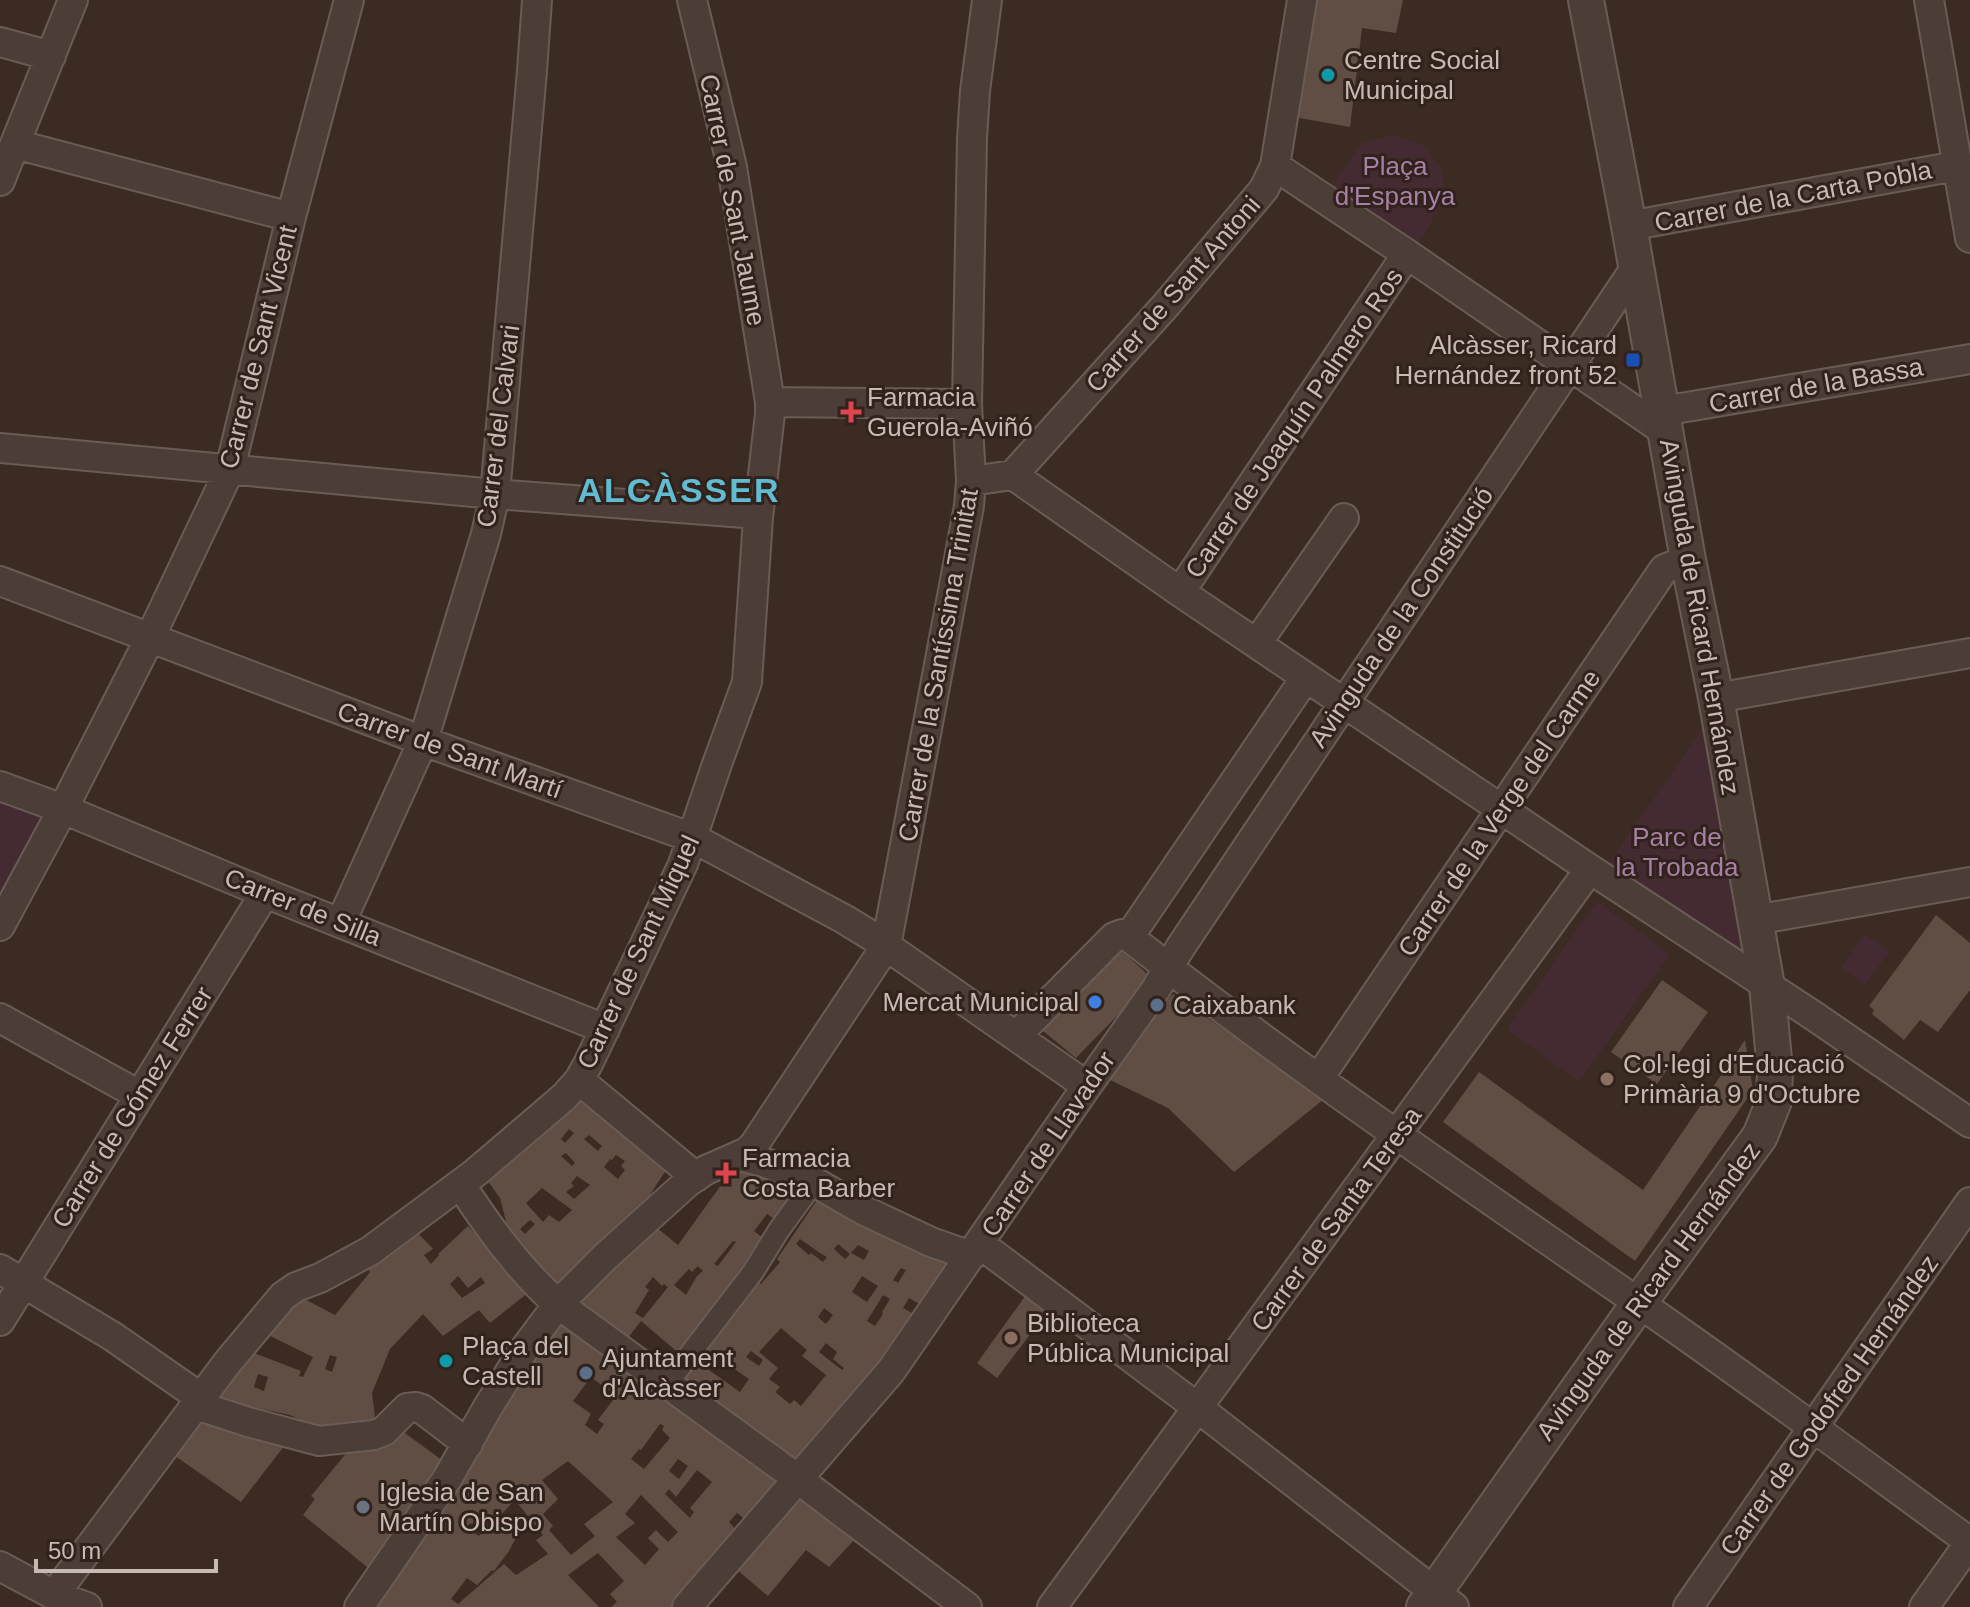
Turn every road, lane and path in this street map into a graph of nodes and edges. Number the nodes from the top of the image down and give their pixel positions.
1 (73, 0) edge
2 (349, 0) edge
3 (537, 0) edge
4 (692, 0) edge
5 (987, 0) edge
6 (1302, 0) edge
7 (1586, 0) edge
8 (1929, 0) edge
9 (0, 42) edge
10 (51, 56) junction
11 (15, 144) junction
12 (1960, 146) edge
13 (1275, 166) junction
14 (0, 181) edge
15 (291, 217) junction
16 (1629, 226) junction
17 (1970, 238) edge
18 (1407, 254) junction
19 (1636, 267) junction
20 (1970, 359) edge
21 (1571, 366) junction
22 (770, 402) junction
23 (967, 404) junction
24 (1664, 422) junction
25 (0, 448) edge
26 (230, 469) junction
27 (1013, 475) junction
28 (971, 481) junction
29 (495, 494) junction
30 (758, 514) junction
31 (1344, 518) dead end
32 (1688, 560) junction
33 (0, 581) edge
34 (1180, 592) junction
35 (150, 639) junction
36 (1257, 643) junction
37 (1970, 653) edge
38 (1306, 677) junction
39 (1716, 698) junction
40 (1343, 702) junction
41 (423, 741) junction
42 (0, 786) edge
43 (1503, 808) junction
44 (63, 809) junction
45 (693, 838) junction
46 (1590, 869) junction
47 (1970, 882) edge
48 (265, 893) junction
49 (1755, 920) junction
50 (341, 922) junction
51 (0, 926) edge
52 (1129, 937) junction
53 (886, 946) junction
54 (1169, 969) junction
55 (1767, 986) junction
56 (1814, 1016) junction
57 (0, 1018) edge
58 (605, 1029) junction
59 (1017, 1035) junction
60 (1772, 1036) junction
61 (1319, 1078) junction
62 (579, 1080) junction
63 (1087, 1086) junction
64 (139, 1095) junction
65 (1970, 1123) edge
66 (1397, 1134) junction
67 (739, 1156) junction
68 (696, 1177) junction
69 (814, 1182) junction
70 (461, 1185) junction
71 (1970, 1202) edge
72 (975, 1250) junction
73 (0, 1269) edge
74 (25, 1283) junction
75 (1639, 1303) junction
76 (558, 1304) junction
77 (0, 1321) edge
78 (667, 1384) junction
79 (199, 1401) junction
80 (1198, 1408) junction
81 (1813, 1427) junction
82 (468, 1444) junction
83 (798, 1479) junction
84 (1970, 1542) edge
85 (0, 1566) edge
86 (54, 1595) junction
87 (1437, 1602) edge
88 (87, 1607) edge
89 (359, 1607) edge
90 (687, 1607) edge
91 (967, 1607) edge
92 (1052, 1607) edge
93 (1688, 1607) edge
94 (1924, 1607) edge

1 - 10 street
2 - 15 street, Carrer de Sant Vicent
3 - 29 street, Carrer del Calvari
4 - 22 street, Carrer de Sant Jaume
5 - 23 street, Carrer de la Santíssima Trinitat
6 - 13 street, Carrer de Sant Antoni
7 - 16 street, Avinguda de Ricard Hernández
8 - 12 street
9 - 10 street
10 - 11 street
11 - 14 street
11 - 15 street
12 - 16 street, Carrer de la Carta Pobla
12 - 17 street
13 - 18 street
13 - 27 street, Carrer de Sant Antoni
15 - 26 street, Carrer de Sant Vicent
16 - 19 street, Avinguda de Ricard Hernández
18 - 21 street
18 - 34 street, Carrer de Joaquín Palmero Ros
19 - 21 street, Avinguda de la Constitució
19 - 24 street, Avinguda de Ricard Hernández
20 - 24 street, Carrer de la Bassa
21 - 24 street
21 - 40 street, Avinguda de la Constitució
22 - 23 street
22 - 30 street, Carrer de Sant Miquel
23 - 28 street, Carrer de la Santíssima Trinitat
24 - 32 street, Avinguda de Ricard Hernández
25 - 26 street
26 - 29 street
26 - 35 street, Carrer de Sant Vicent
27 - 28 street
27 - 34 street
28 - 53 street, Carrer de la Santíssima Trinitat
29 - 30 street
29 - 41 street, Carrer del Calvari
30 - 45 street, Carrer de Sant Miquel
31 - 36 street
32 - 39 street, Avinguda de Ricard Hernández
32 - 43 street, Carrer de la Verge del Carme
33 - 35 street, Carrer de Sant Martí
34 - 36 street
35 - 41 street, Carrer de Sant Martí
35 - 44 street, Carrer de Sant Vicent
36 - 38 street
37 - 39 street
38 - 40 street
38 - 52 street, Avinguda de la Constitució
39 - 49 street, Avinguda de Ricard Hernández
40 - 43 street
40 - 54 street, Avinguda de la Constitució
41 - 45 street, Carrer de Sant Martí
41 - 50 street, Carrer del Calvari
42 - 44 street, Carrer de Silla
43 - 46 street
43 - 61 street, Carrer de la Verge del Carme
44 - 48 street, Carrer de Silla
44 - 51 street, Carrer de Sant Vicent
45 - 53 street, Carrer de Sant Martí
45 - 58 street, Carrer de Sant Miquel
46 - 55 street
46 - 66 street, Carrer de Santa Teresa
47 - 49 street
48 - 50 street, Carrer de Silla
48 - 64 street, Carrer de Gómez Ferrer
49 - 55 street, Avinguda de Ricard Hernández
50 - 58 street, Carrer de Silla
52 - 54 street
52 - 59 street
53 - 59 street, Carrer de Sant Martí
53 - 67 street
54 - 61 street
54 - 63 street, Carrer de Llavador
55 - 56 street
55 - 60 street, Avinguda de Ricard Hernández
56 - 60 street
56 - 65 street
57 - 64 street
58 - 62 street, Carrer de Sant Miquel
59 - 63 street, Carrer de Sant Martí
60 - 75 street, Avinguda de Ricard Hernández
61 - 66 street
62 - 68 street
62 - 70 street, Carrer de Sant Miquel
63 - 72 street, Carrer de Llavador
64 - 74 street, Carrer de Gómez Ferrer
66 - 75 street
66 - 80 street, Carrer de Santa Teresa
67 - 68 street
67 - 69 street
68 - 76 street
69 - 72 street
69 - 78 street
70 - 76 street
70 - 79 street, Carrer de Sant Miquel
71 - 81 street, Carrer de Godofred Hernández
72 - 80 street
72 - 83 street, Carrer de Llavador
73 - 74 street
74 - 77 street, Carrer de Gómez Ferrer
74 - 79 street
75 - 81 street
75 - 87 street, Avinguda de Ricard Hernández
76 - 78 street
76 - 82 street
78 - 83 street
79 - 82 street
79 - 86 street, Carrer de Sant Miquel
80 - 87 street
80 - 92 street, Carrer de Santa Teresa
81 - 84 street
81 - 93 street, Carrer de Godofred Hernández
82 - 89 street
83 - 90 street, Carrer de Llavador
83 - 91 street
84 - 94 street
85 - 86 street
86 - 88 street

